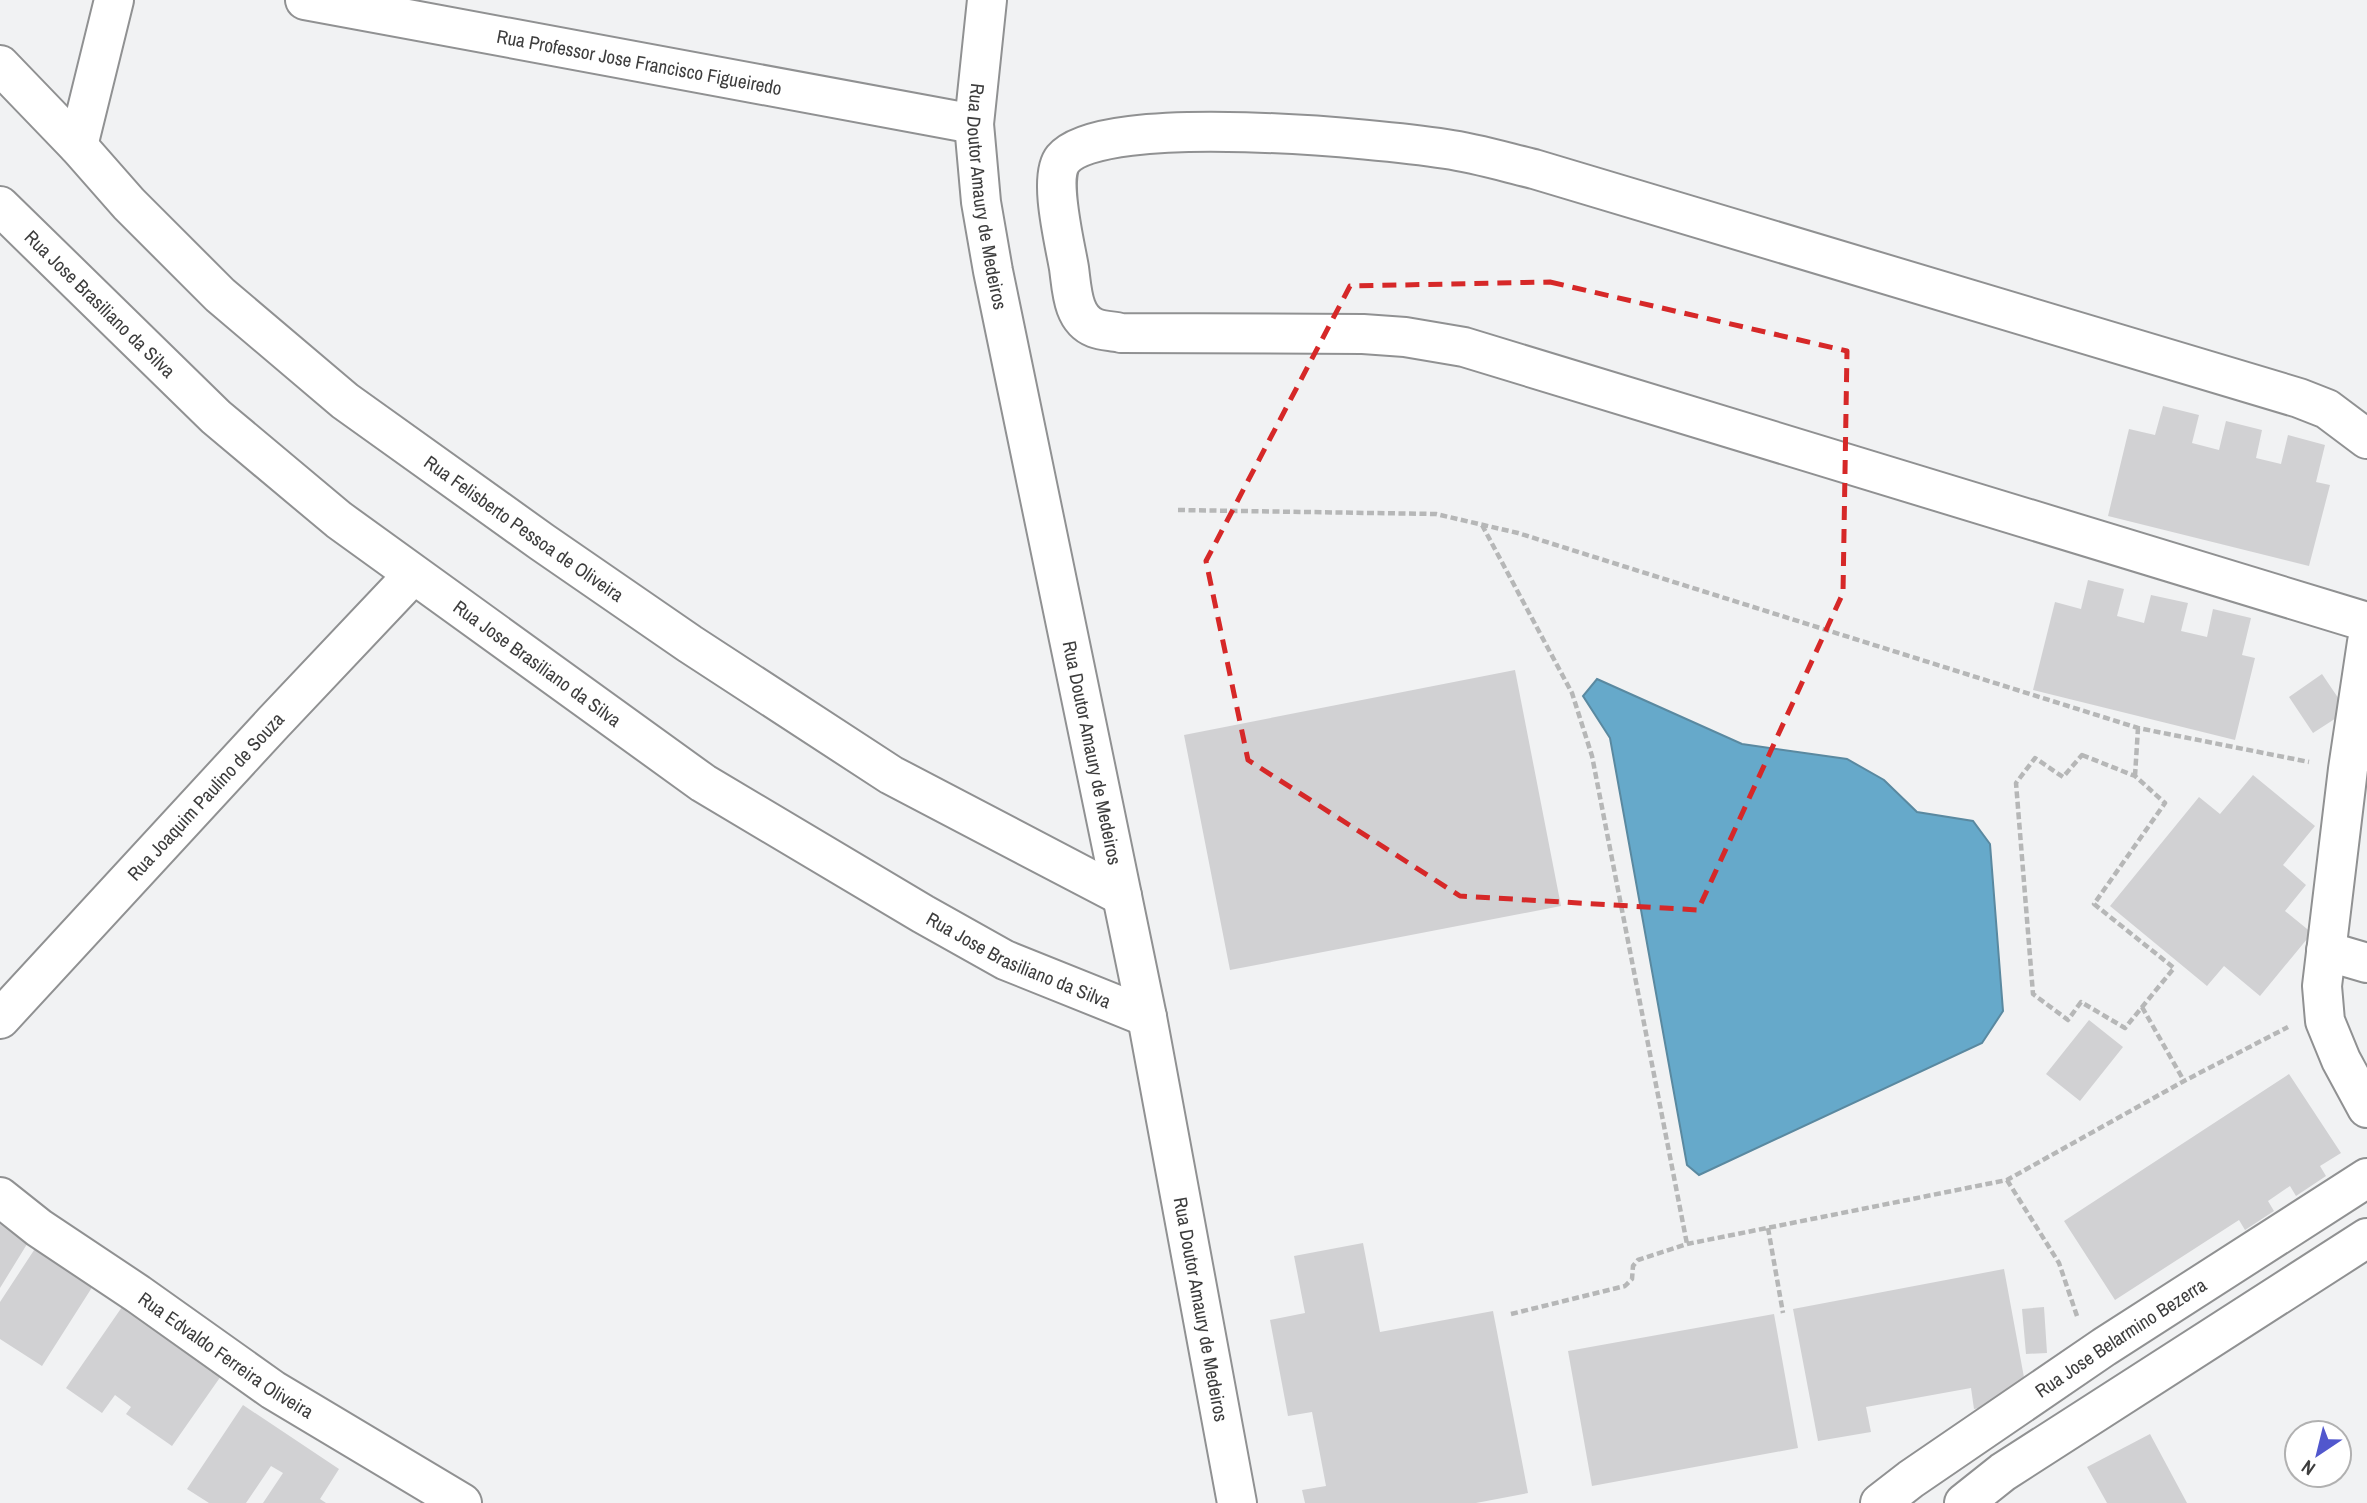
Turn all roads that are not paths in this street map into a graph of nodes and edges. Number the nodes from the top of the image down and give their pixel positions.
1 (114, 0) edge
2 (305, 0) edge
3 (987, 0) edge
4 (0, 65) edge
5 (974, 124) junction
6 (78, 146) junction
7 (0, 206) edge
8 (2367, 439) edge
9 (413, 575) junction
10 (2367, 622) edge
11 (2367, 642) edge
12 (1122, 896) junction
13 (2326, 951) junction
14 (2367, 963) edge
15 (1147, 1017) junction
16 (0, 1019) edge
17 (2367, 1108) edge
18 (2367, 1178) edge
19 (0, 1197) edge
20 (2367, 1238) edge
21 (462, 1503) edge
22 (1237, 1503) edge
23 (1880, 1503) edge
24 (1964, 1503) edge

1 - 6 street
2 - 5 street, Rua Professor Jose Francisco Figueiredo
3 - 5 street, Rua Doutor Amaury de Medeiros
4 - 6 street, Rua Felisberto Pessoa de Oliveira
5 - 12 street, Rua Doutor Amaury de Medeiros
6 - 12 street, Rua Felisberto Pessoa de Oliveira
7 - 9 street, Rua Jose Brasiliano da Silva
8 - 10 street
9 - 15 street, Rua Jose Brasiliano da Silva
9 - 16 street, Rua Joaquim Paulino de Souza
11 - 13 street
12 - 15 street, Rua Doutor Amaury de Medeiros
13 - 14 street
13 - 17 street
15 - 22 street, Rua Doutor Amaury de Medeiros
18 - 23 street, Rua Jose Belarmino Bezerra
19 - 21 street, Rua Edvaldo Ferreira Oliveira
20 - 24 street

